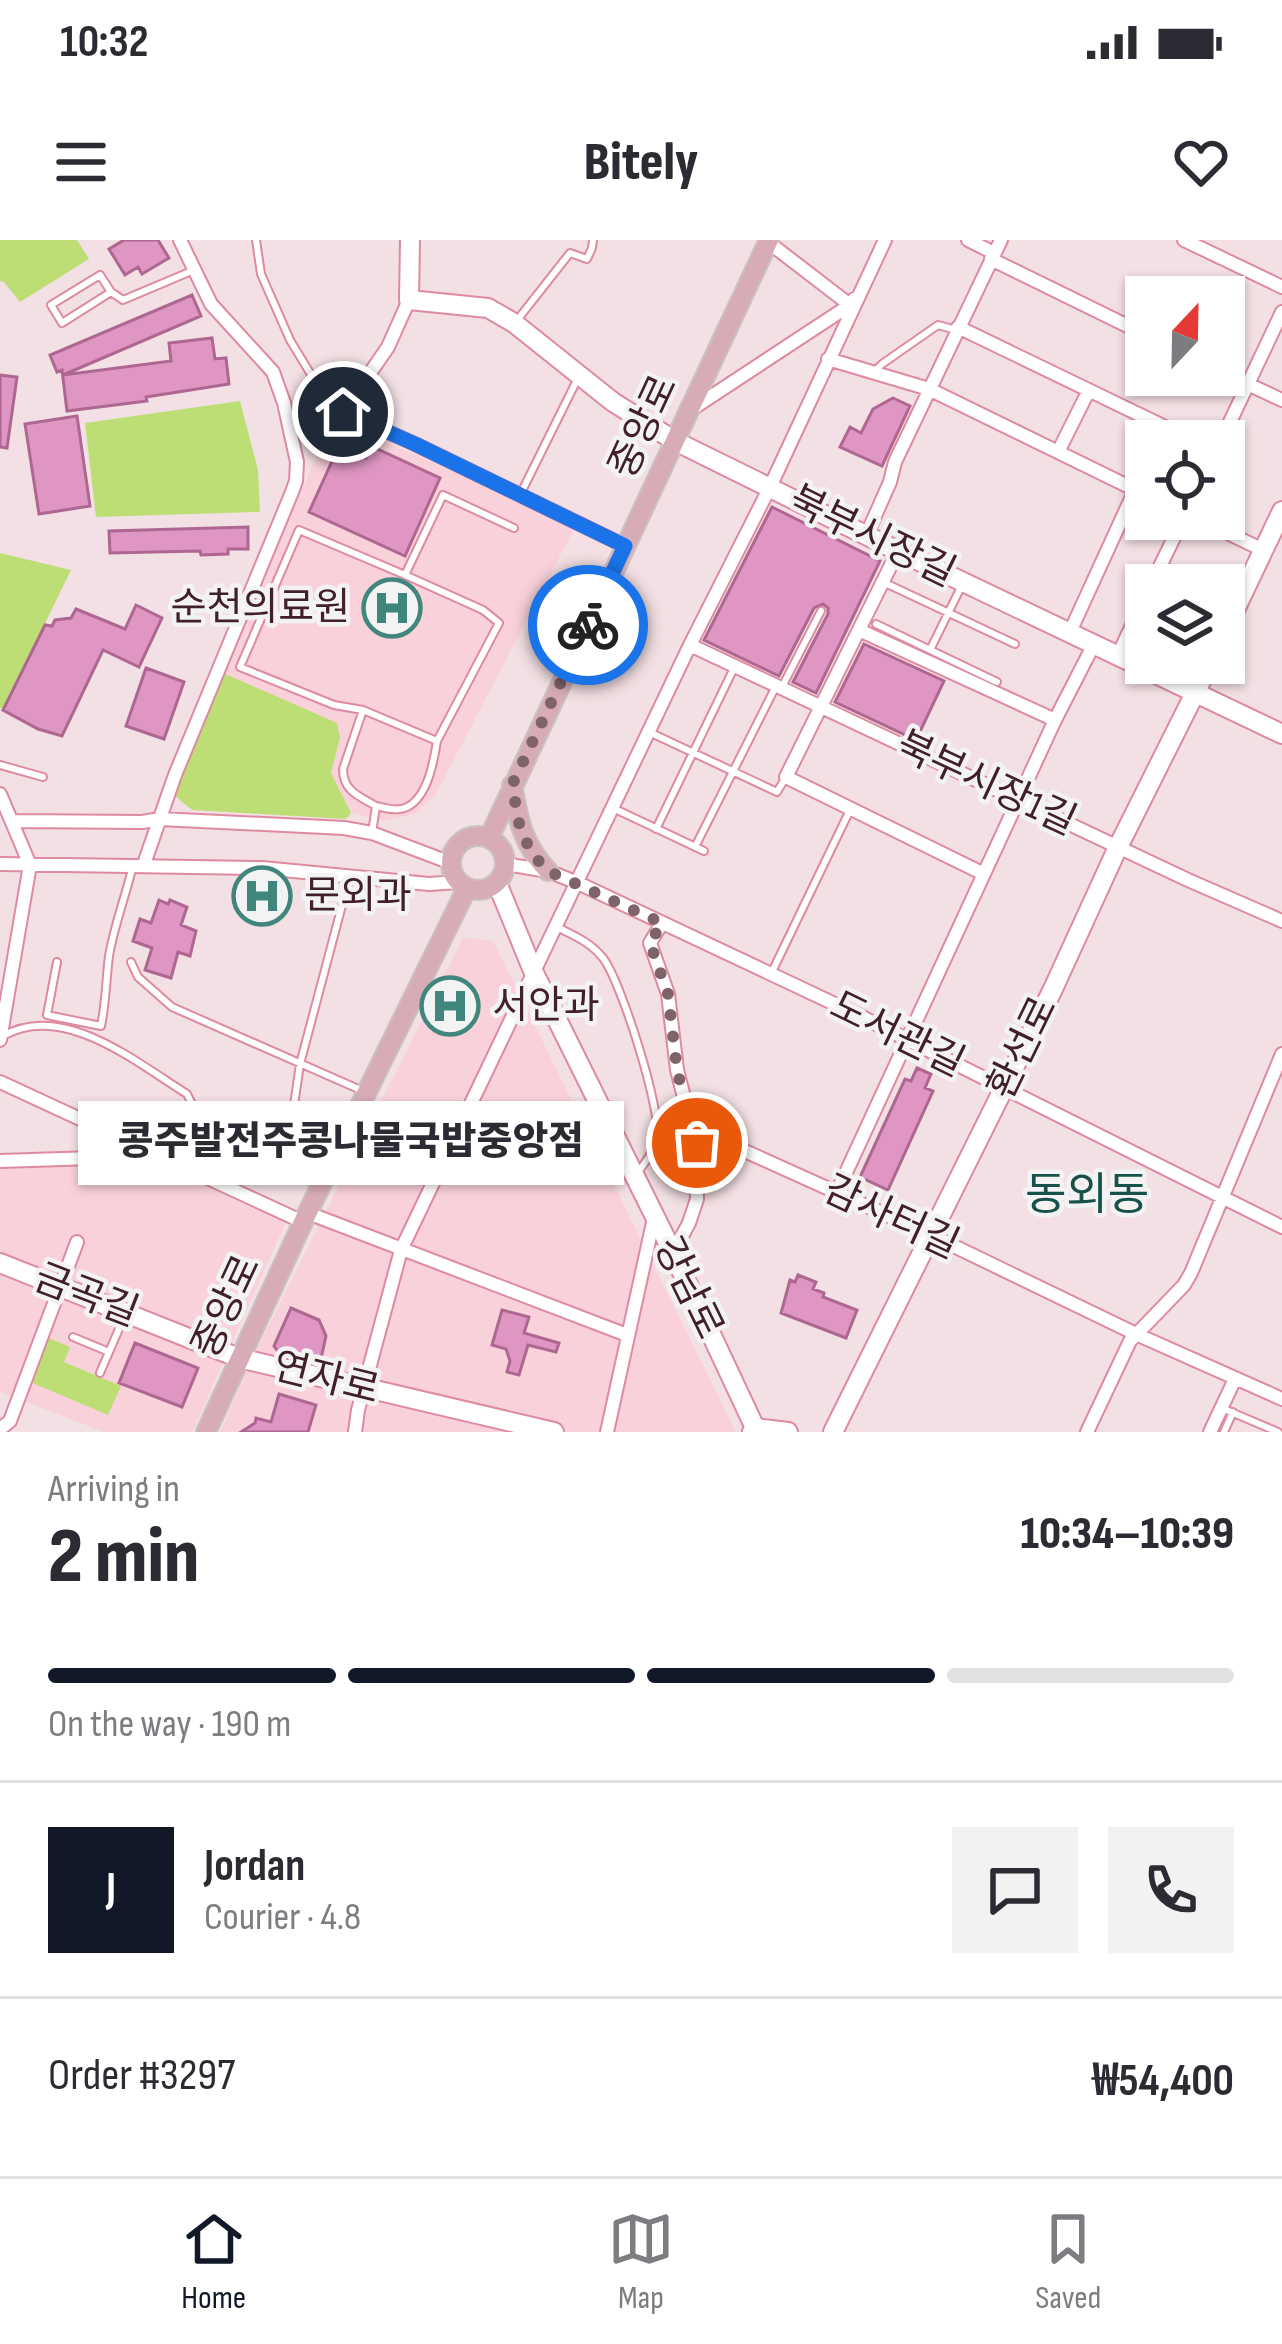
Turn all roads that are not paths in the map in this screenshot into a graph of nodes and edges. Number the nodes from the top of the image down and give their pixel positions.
1 (180, 240) edge
2 (256, 240) edge
3 (410, 240) edge
4 (592, 240) edge
5 (768, 240) edge
6 (885, 240) edge
7 (968, 240) edge
8 (1184, 240) edge
9 (996, 251) edge
10 (194, 270) junction
11 (1282, 287) edge
12 (861, 288) junction
13 (110, 292) junction
14 (409, 300) junction
15 (850, 305) junction
16 (1282, 312) edge
17 (514, 323) junction
18 (1125, 323) edge
19 (957, 328) junction
20 (829, 359) junction
21 (874, 373) junction
22 (580, 375) junction
23 (1245, 384) edge
24 (1248, 385) junction
25 (929, 389) junction
26 (1089, 390) junction
27 (1282, 400) edge
28 (343, 412) junction
29 (686, 413) junction
30 (1151, 420) edge
31 (1231, 420) edge
32 (675, 441) junction
33 (1058, 452) junction
34 (1125, 484) edge
35 (770, 487) junction
36 (519, 496) junction
37 (1282, 511) edge
38 (1125, 524) edge
39 (514, 528) dead end
40 (866, 536) junction
41 (1242, 540) edge
42 (625, 546) junction
43 (1263, 550) junction
44 (898, 551) junction
45 (405, 575) junction
46 (883, 582) junction
47 (964, 582) junction
48 (1245, 588) edge
49 (821, 611) dead end
50 (949, 613) junction
51 (876, 624) dead end
52 (859, 630) junction
53 (1070, 632) junction
54 (1125, 641) edge
55 (1015, 644) dead end
56 (1094, 644) junction
57 (690, 645) junction
58 (930, 650) junction
59 (1118, 656) junction
60 (736, 665) junction
61 (997, 682) dead end
62 (1200, 684) edge
63 (779, 686) junction
64 (1196, 693) junction
65 (821, 706) junction
66 (363, 710) junction
67 (1055, 720) junction
68 (649, 731) junction
69 (1282, 734) edge
70 (437, 740) junction
71 (693, 752) junction
72 (0, 765) edge
73 (732, 773) junction
74 (43, 777) dead end
75 (786, 777) junction
76 (512, 785) junction
77 (0, 794) edge
78 (1019, 800) junction
79 (376, 806) junction
80 (612, 808) junction
81 (850, 809) junction
82 (160, 819) junction
83 (12, 821) junction
84 (656, 829) junction
85 (372, 833) junction
86 (489, 838) junction
87 (695, 847) junction
88 (1118, 847) junction
89 (704, 851) dead end
90 (451, 863) junction
91 (506, 864) junction
92 (0, 865) edge
93 (30, 865) junction
94 (139, 865) junction
95 (548, 871) junction
96 (984, 874) junction
97 (350, 875) junction
98 (497, 883) junction
99 (578, 883) junction
100 (463, 885) junction
101 (1282, 921) edge
102 (662, 923) junction
103 (557, 927) junction
104 (57, 962) dead end
105 (131, 962) dead end
106 (534, 973) junction
107 (770, 975) junction
108 (0, 1039) edge
109 (907, 1040) junction
110 (1282, 1054) edge
111 (300, 1064) junction
112 (0, 1082) edge
113 (1004, 1087) junction
114 (367, 1093) junction
115 (696, 1129) junction
116 (164, 1156) junction
117 (0, 1161) edge
118 (635, 1178) junction
119 (320, 1189) junction
120 (837, 1192) junction
121 (1223, 1198) junction
122 (654, 1217) junction
123 (306, 1218) junction
124 (1282, 1227) edge
125 (931, 1235) junction
126 (77, 1242) dead end
127 (401, 1250) junction
128 (673, 1253) junction
129 (0, 1263) edge
130 (62, 1286) junction
131 (126, 1311) junction
132 (1136, 1334) junction
133 (627, 1335) junction
134 (73, 1337) dead end
135 (109, 1352) junction
136 (239, 1358) junction
137 (100, 1373) dead end
138 (1234, 1378) junction
139 (363, 1388) junction
140 (1282, 1399) edge
141 (1227, 1410) junction
142 (0, 1429) edge
143 (755, 1430) edge
144 (206, 1432) edge
145 (355, 1432) edge
146 (554, 1432) edge
147 (607, 1432) edge
148 (788, 1432) edge
149 (833, 1432) edge
150 (1088, 1432) edge
151 (1210, 1432) edge
152 (1224, 1432) edge
153 (1278, 1432) edge

1 - 10 street
2 - 28 lane
3 - 14 street
4 - 17 lane
5 - 15 street
5 - 29 main road, 중앙로
6 - 12 street
7 - 9 street
8 - 11 street
9 - 18 street
9 - 19 street
10 - 13 lane
10 - 82 street
12 - 15 street
12 - 20 street
13 - 13 lane
14 - 17 street, 북부시장길
14 - 28 street
15 - 29 street
16 - 24 street
17 - 22 street, 북부시장길
19 - 21 lane
19 - 25 street
19 - 26 street
20 - 21 street
20 - 35 street
21 - 25 street
22 - 32 street, 북부시장길
22 - 36 lane
23 - 24 street
24 - 27 street
24 - 31 street
25 - 33 street
25 - 40 street
26 - 30 street
26 - 33 street
28 - 36 street
29 - 32 main road, 중앙로
32 - 35 street, 북부시장길
32 - 42 main road, 중앙로
33 - 34 street
35 - 40 street, 북부시장길
35 - 57 street
36 - 42 street
37 - 43 street
38 - 53 street
39 - 45 lane
40 - 44 street, 북부시장길
41 - 43 street
42 - 76 main road, 중앙로
43 - 48 street
44 - 46 street
44 - 47 street, 북부시장길
45 - 66 lane
45 - 70 lane
46 - 50 lane
46 - 52 street
47 - 50 lane
47 - 53 street, 북부시장길
49 - 63 lane
50 - 55 lane
50 - 58 lane
51 - 58 lane
52 - 65 street
52 - 67 street
53 - 56 street, 북부시장길
54 - 59 street
56 - 59 street, 북부시장길
56 - 67 street
57 - 60 street, 북부시장1길
57 - 68 street
58 - 61 lane
59 - 64 street, 북부시장길
60 - 63 street, 북부시장1길
60 - 71 lane
62 - 64 street, 환선로
63 - 65 street, 북부시장1길
63 - 73 lane
64 - 69 street, 북부시장길
64 - 88 street, 환선로
65 - 75 street
65 - 78 street, 북부시장1길
66 - 70 lane
66 - 79 lane
67 - 78 street
68 - 71 lane
68 - 80 street
70 - 79 lane
71 - 73 lane
71 - 84 lane
72 - 74 lane
73 - 75 lane
73 - 87 lane
75 - 81 street
76 - 86 main road, 중앙로
76 - 95 main road
77 - 83 street
78 - 88 street, 북부시장1길
78 - 96 street
79 - 85 lane
80 - 84 lane
80 - 99 street
81 - 96 street
81 - 107 lane
82 - 83 street
82 - 85 street
82 - 94 street
83 - 93 street
84 - 87 lane
85 - 90 street
86 - 90 main road
86 - 91 main road
87 - 89 lane
88 - 101 street, 북부시장1길
88 - 113 street, 환선로
90 - 100 main road
91 - 95 street, 도서관길
91 - 98 main road
92 - 93 street
93 - 94 street
93 - 108 street
94 - 97 street
94 - 104 lane
95 - 99 street, 도서관길
96 - 109 street
97 - 100 street
97 - 111 lane
98 - 100 main road
98 - 106 street, 강남로
99 - 102 street, 도서관길
99 - 103 street
100 - 114 main road, 중앙로
102 - 107 street, 도서관길
102 - 115 street
103 - 106 street
103 - 118 lane
105 - 111 lane
106 - 118 street, 강남로
106 - 127 street
107 - 109 street, 도서관길
108 - 116 lane
109 - 113 street, 도서관길
109 - 120 street
110 - 121 street
111 - 114 lane
111 - 119 lane
112 - 116 street
113 - 121 street, 도서관길
113 - 125 street, 환선로
114 - 119 main road, 중앙로
115 - 120 street, 감사터길
115 - 128 street
116 - 117 street
116 - 123 street
118 - 122 street, 강남로
119 - 123 main road, 중앙로
120 - 125 street, 감사터길
121 - 124 street, 도서관길
121 - 132 street
122 - 128 street, 강남로
122 - 133 street
123 - 127 street
123 - 136 main road, 중앙로
125 - 132 street, 감사터길
125 - 149 street, 환선로
126 - 130 street
127 - 133 street
127 - 139 street
128 - 143 street, 강남로
129 - 130 street, 금곡길
130 - 131 street, 금곡길
130 - 142 street
131 - 135 lane
131 - 136 street, 금곡길
132 - 138 street, 감사터길
132 - 150 street
133 - 147 street
134 - 135 lane
135 - 137 lane
136 - 139 street, 연자로
136 - 144 main road, 중앙로
138 - 140 street, 감사터길
138 - 141 street
139 - 145 street
139 - 146 street, 연자로
141 - 151 street
141 - 152 lane
141 - 153 lane
143 - 148 street

